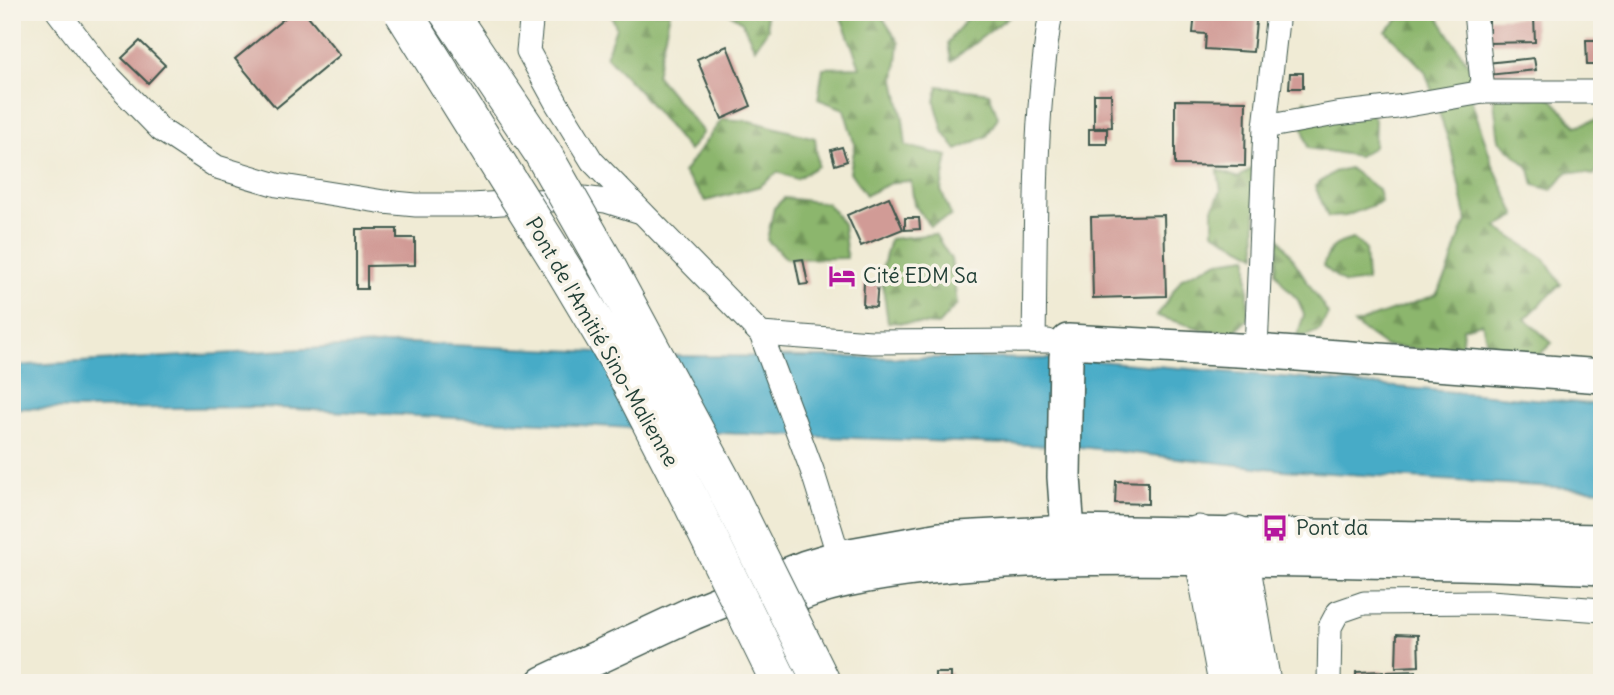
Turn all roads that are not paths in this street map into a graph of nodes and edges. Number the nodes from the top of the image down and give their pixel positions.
1 (403, 12) edge
2 (448, 12) edge
3 (532, 12) edge
4 (1051, 12) edge
5 (1278, 12) edge
6 (1475, 12) edge
7 (59, 14) edge
8 (1483, 92) junction
9 (1602, 92) edge
10 (1265, 127) junction
11 (640, 212) junction
12 (1034, 341) junction
13 (765, 342) junction
14 (1067, 349) junction
15 (1256, 351) junction
16 (1602, 376) edge
17 (1602, 541) edge
18 (1067, 546) junction
19 (1201, 546) junction
20 (1239, 547) junction
21 (1492, 550) junction
22 (842, 568) junction
23 (1602, 568) edge
24 (1490, 602) junction
25 (1602, 610) edge
26 (542, 683) edge
27 (597, 683) edge
28 (780, 683) edge
29 (822, 683) edge
30 (1227, 683) edge
31 (1262, 683) edge
32 (1329, 683) edge

1 - 28 main road, Pont de l'Amitié Sino-Malienne, bridge
2 - 29 main road, Pont de l'Amitié Sino-Malienne, bridge
3 - 11 street
4 - 12 street
5 - 10 street
6 - 8 street
7 - 11 street
8 - 9 street
8 - 10 street
10 - 15 street
11 - 13 street
12 - 13 street
12 - 14 street
13 - 22 street
14 - 15 main road
14 - 18 main road
15 - 16 main road
17 - 21 main road
18 - 19 main road
18 - 22 main road
19 - 20 main road
19 - 30 main road
20 - 21 main road
20 - 31 main road
21 - 23 main road
21 - 24 street
22 - 26 main road
22 - 27 main road
24 - 25 street
24 - 32 street

